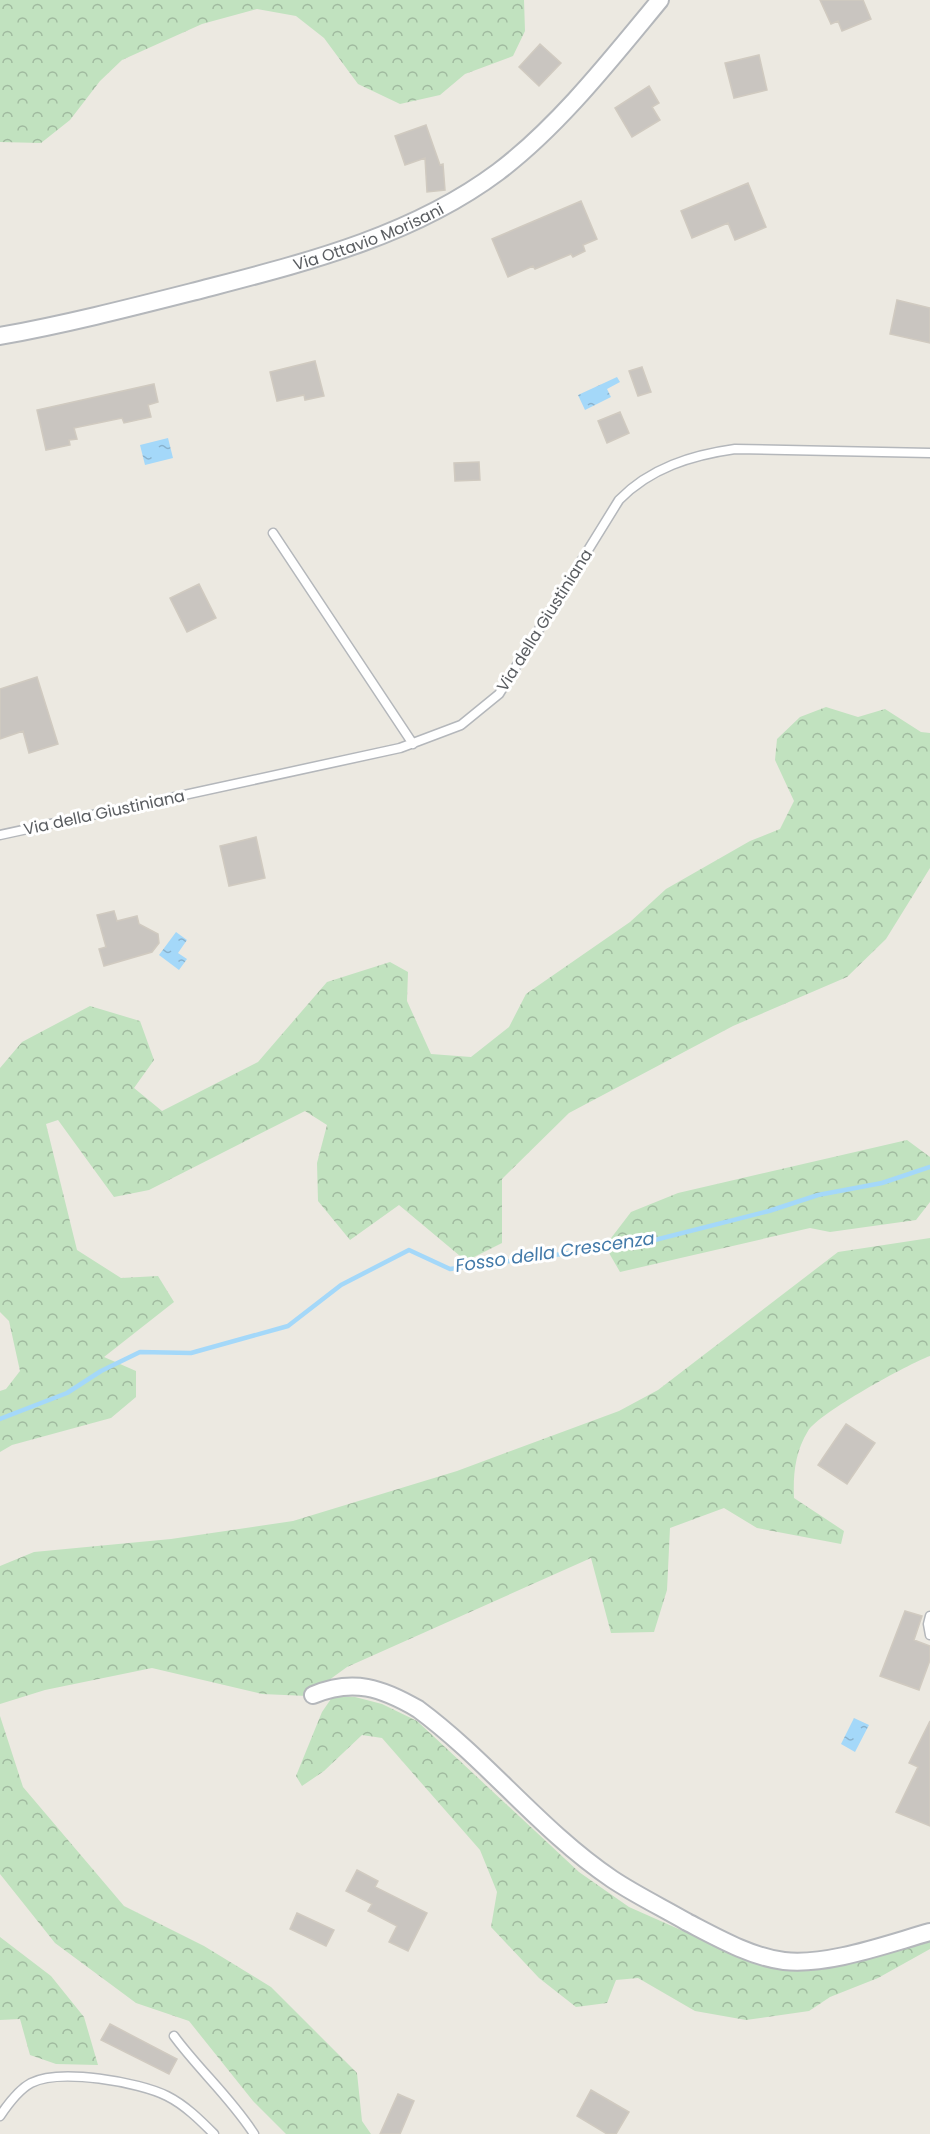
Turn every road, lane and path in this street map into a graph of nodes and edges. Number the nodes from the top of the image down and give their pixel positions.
1 (660, 0) edge
2 (0, 336) edge
3 (930, 453) edge
4 (273, 533) dead end
5 (413, 744) junction
6 (0, 835) edge
7 (930, 1616) edge
8 (930, 1635) edge
9 (313, 1695) dead end
10 (930, 1932) edge
11 (174, 2036) dead end
12 (0, 2116) edge
13 (214, 2134) edge
14 (254, 2134) edge

1 - 2 street, Via Ottavio Morisani
3 - 5 lane, Via della Giustiniana
4 - 5 lane
5 - 6 lane, Via della Giustiniana
7 - 8 lane
9 - 10 street
11 - 14 lane
12 - 13 lane

